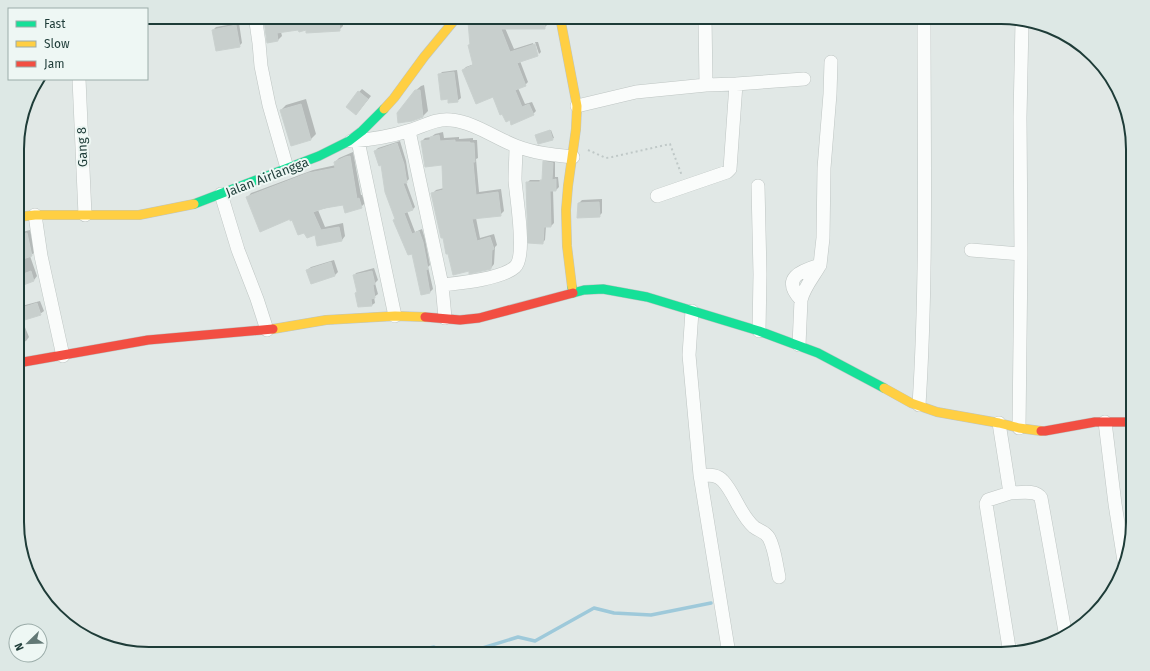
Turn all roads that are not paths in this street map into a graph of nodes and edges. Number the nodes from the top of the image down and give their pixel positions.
1 (256, 24) edge
2 (451, 24) edge
3 (561, 24) edge
4 (705, 24) edge
5 (924, 26) dead end
6 (1022, 26) edge
7 (832, 62) dead end
8 (804, 79) dead end
9 (80, 80) edge
10 (736, 84) junction
11 (706, 85) junction
12 (577, 106) junction
13 (409, 131) junction
14 (353, 141) junction
15 (516, 146) junction
16 (573, 152) junction
17 (287, 168) junction
18 (758, 186) dead end
19 (221, 194) junction
20 (657, 196) dead end
21 (35, 215) junction
22 (85, 215) junction
23 (24, 216) edge
24 (971, 250) dead end
25 (1021, 254) junction
26 (442, 285) junction
27 (573, 293) junction
28 (692, 311) junction
29 (395, 316) junction
30 (445, 318) junction
31 (267, 330) junction
32 (759, 331) junction
33 (799, 345) junction
34 (64, 356) junction
35 (24, 362) edge
36 (919, 405) junction
37 (1105, 422) junction
38 (1126, 422) edge
39 (999, 423) junction
40 (1019, 428) junction
41 (700, 475) junction
42 (1010, 493) junction
43 (1123, 552) edge
44 (779, 577) dead end
45 (1065, 630) edge
46 (728, 647) edge
47 (1009, 647) edge

1 - 17 street
2 - 14 street, Jalan Airlangga
3 - 12 street
4 - 11 street
5 - 36 street
6 - 25 street
7 - 33 street
8 - 10 street
9 - 22 street, Gang 8
10 - 11 street
10 - 20 street
11 - 12 street
12 - 16 street
13 - 14 street
13 - 15 street
13 - 26 street
14 - 17 street, Jalan Airlangga
14 - 29 street
15 - 16 street
15 - 26 street
16 - 27 street
17 - 19 street, Jalan Airlangga
18 - 32 street
19 - 22 street, Jalan Airlangga
19 - 31 street
21 - 22 street, Jalan Airlangga
21 - 23 street, Jalan Airlangga
21 - 34 street
24 - 25 street
25 - 40 street
26 - 30 street
27 - 28 street
27 - 30 street
28 - 32 street
28 - 41 street
29 - 30 street
29 - 31 street
31 - 34 street
32 - 33 street
33 - 36 street
34 - 35 street
36 - 39 street
37 - 38 street
37 - 40 street
37 - 43 street
39 - 40 street
39 - 42 street
41 - 44 street
41 - 46 street
42 - 45 street
42 - 47 street

